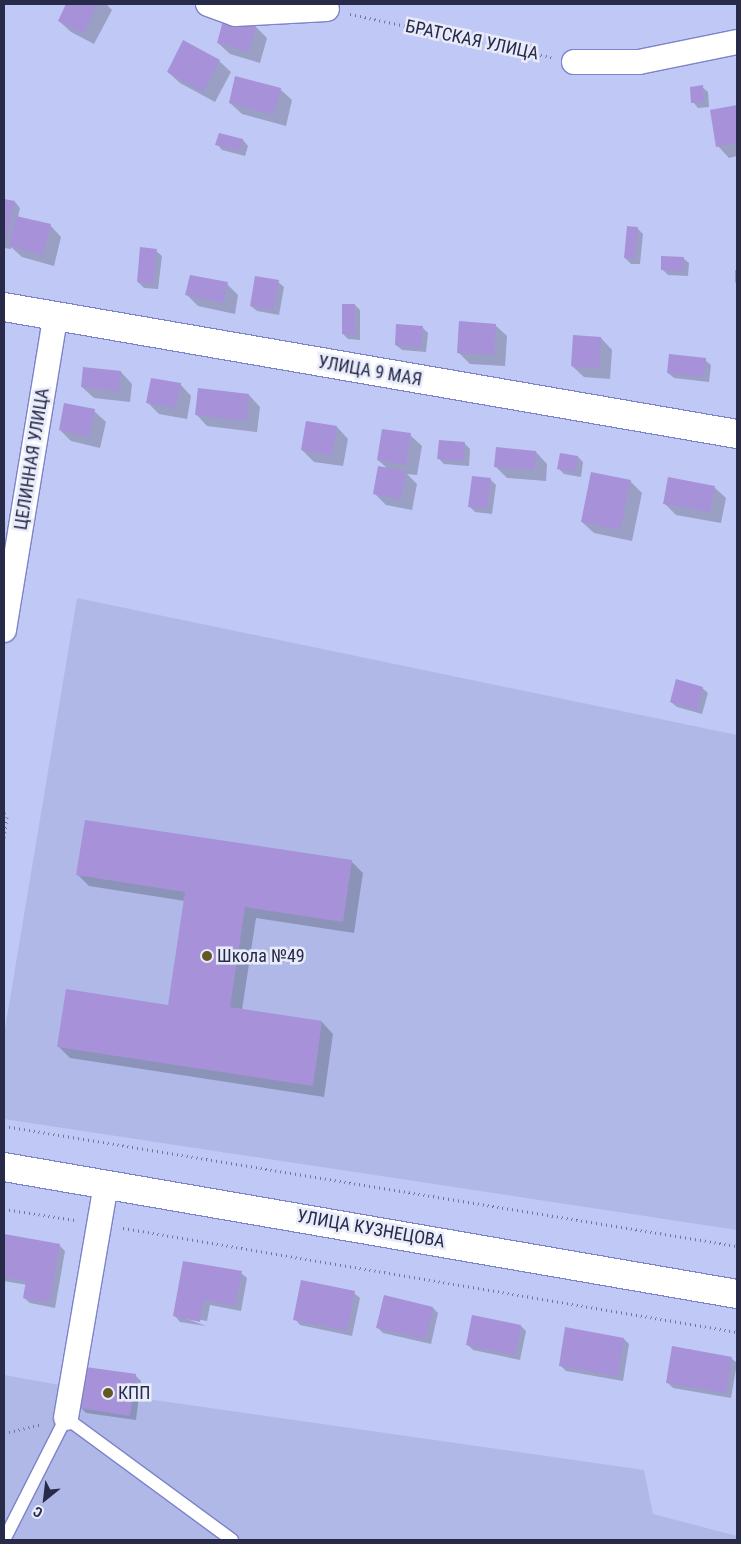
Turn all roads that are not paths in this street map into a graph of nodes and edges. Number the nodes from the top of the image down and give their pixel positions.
1 (208, 4) edge
2 (328, 9) road end
3 (737, 42) edge
4 (574, 62) road end
5 (4, 306) edge
6 (55, 317) junction
7 (737, 434) edge
8 (4, 630) edge
9 (4, 1167) edge
10 (106, 1183) junction
11 (737, 1294) edge
12 (66, 1418) junction
13 (4, 1540) edge
14 (230, 1540) edge

1 - 2 street
3 - 4 street
5 - 6 street, УЛИЦА 9 МАЯ
6 - 7 street, УЛИЦА 9 МАЯ
6 - 8 street, ЦЕЛИННАЯ УЛИЦА
9 - 10 street, УЛИЦА КУЗНЕЦОВА
10 - 11 street, УЛИЦА КУЗНЕЦОВА
10 - 12 street
12 - 13 lane
12 - 14 lane

